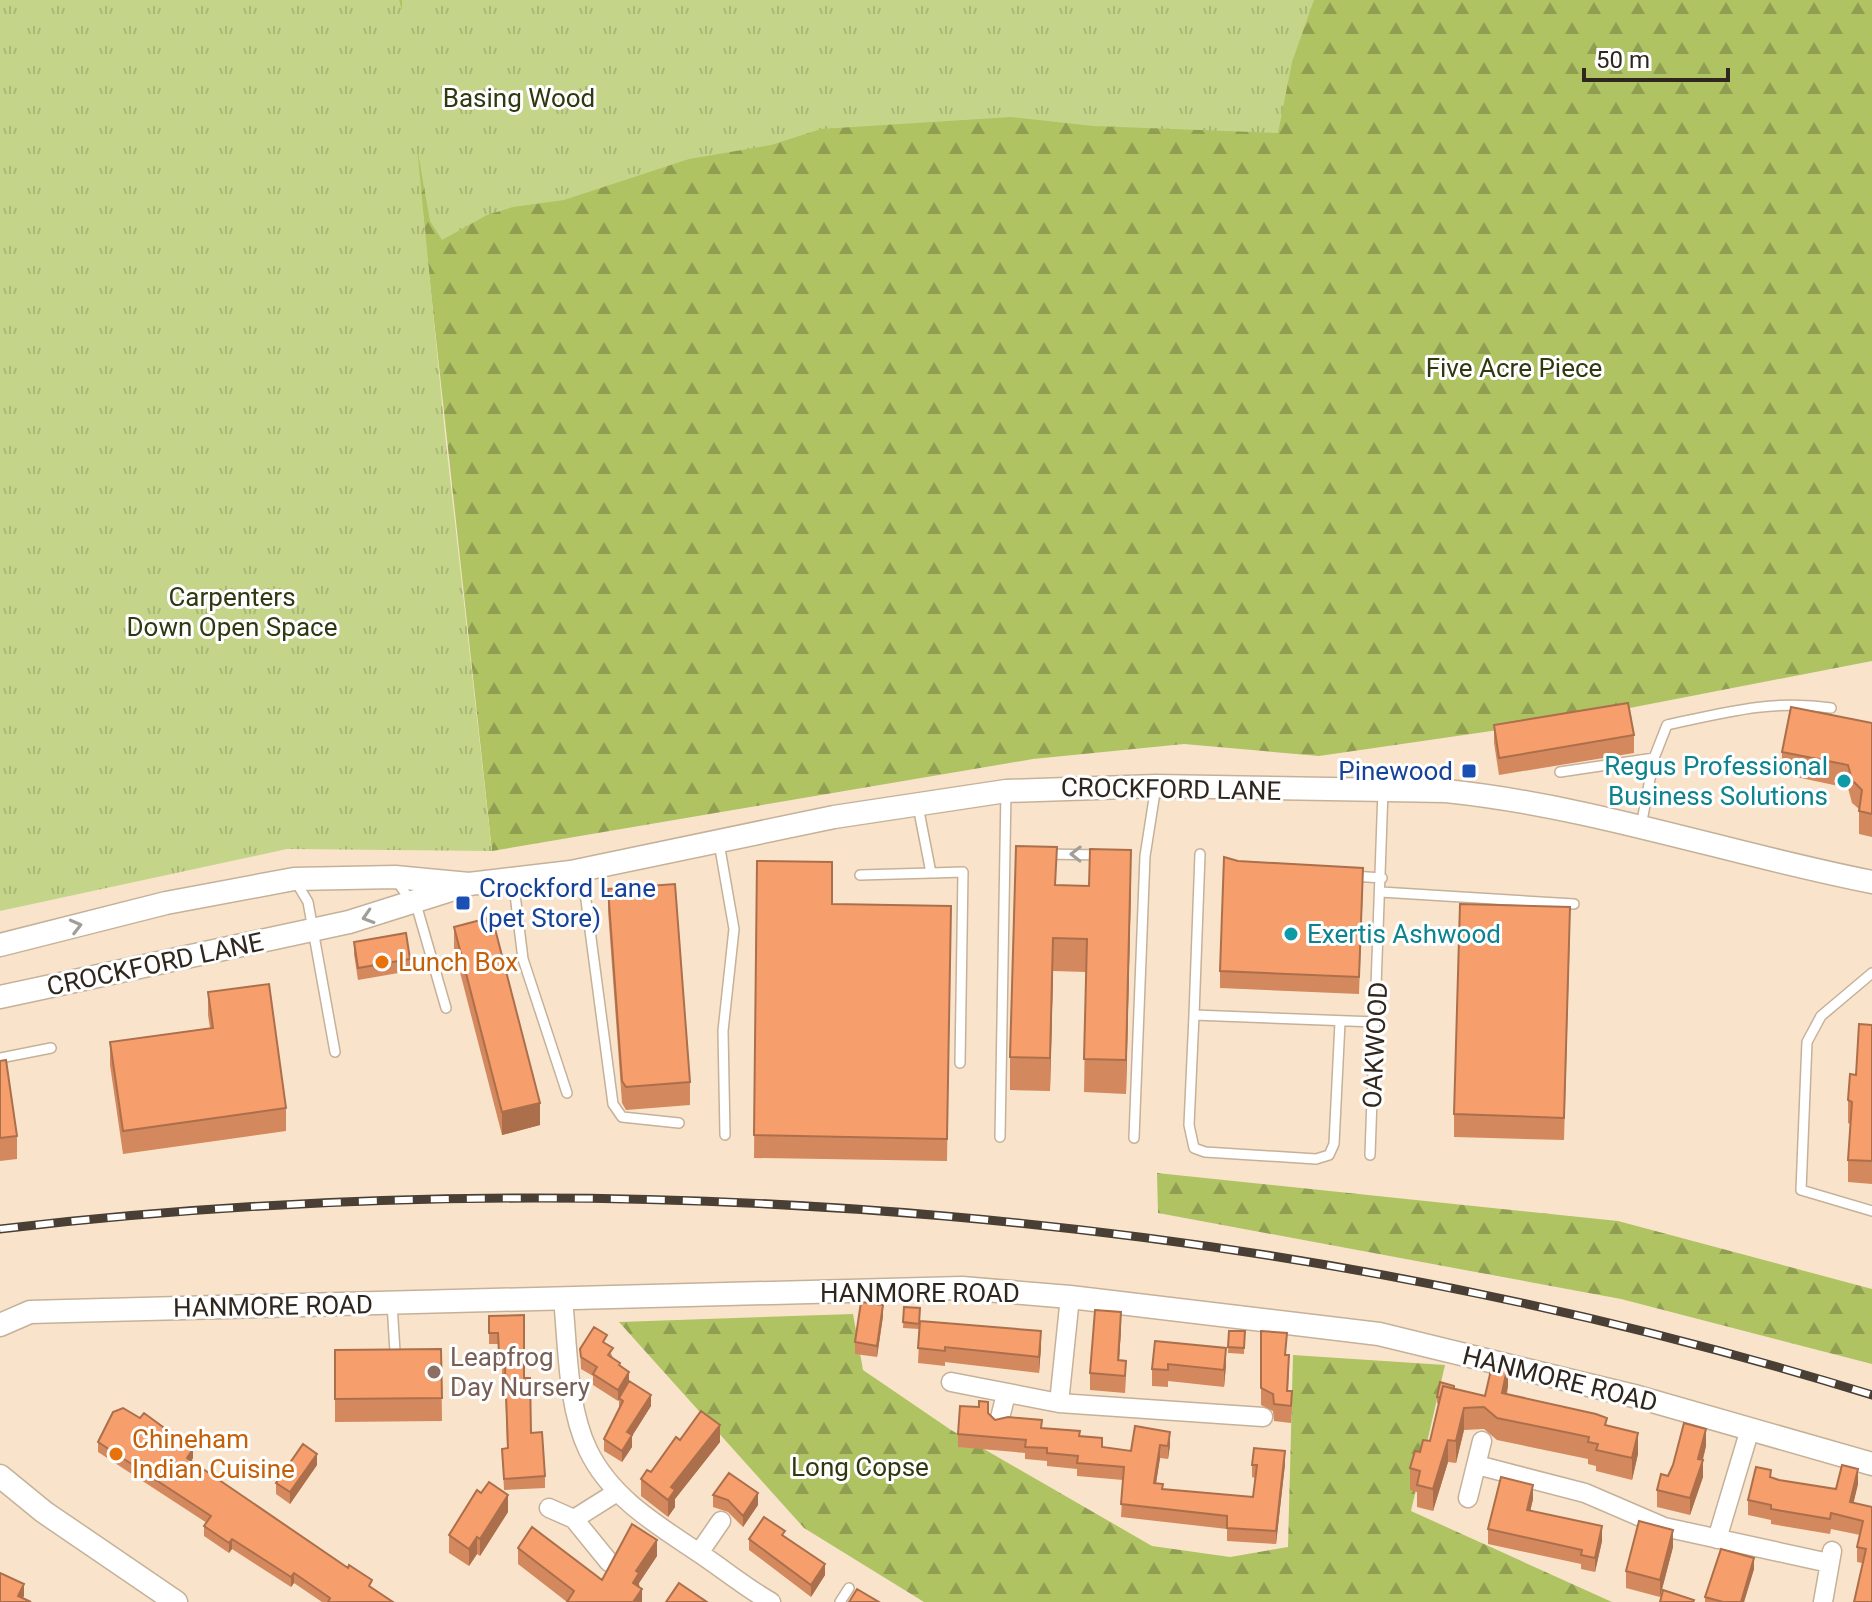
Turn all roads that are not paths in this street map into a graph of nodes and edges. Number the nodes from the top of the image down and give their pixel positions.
1 (1831, 708) dead end
2 (1654, 758) junction
3 (1560, 772) dead end
4 (1156, 786) junction
5 (1383, 790) junction
6 (1006, 791) junction
7 (917, 802) junction
8 (1641, 826) junction
9 (719, 843) junction
10 (1006, 853) junction
11 (1022, 853) edge
12 (1037, 854) edge
13 (1200, 854) dead end
14 (1114, 855) edge
15 (1130, 856) edge
16 (1145, 856) junction
17 (582, 870) junction
18 (931, 873) junction
19 (860, 875) dead end
20 (1339, 875) edge
21 (395, 877) junction
22 (513, 878) junction
23 (1382, 878) junction
24 (294, 879) junction
25 (1872, 882) edge
26 (469, 884) junction
27 (1381, 892) junction
28 (412, 903) junction
29 (1574, 904) dead end
30 (311, 931) junction
31 (0, 945) edge
32 (1872, 973) edge
33 (0, 997) edge
34 (446, 1008) dead end
35 (1194, 1015) junction
36 (1340, 1022) junction
37 (1376, 1022) junction
38 (51, 1048) dead end
39 (335, 1052) dead end
40 (0, 1058) edge
41 (960, 1063) dead end
42 (567, 1093) dead end
43 (679, 1123) dead end
44 (725, 1135) dead end
45 (1000, 1137) dead end
46 (1134, 1138) dead end
47 (1370, 1155) dead end
48 (1872, 1211) edge
49 (1070, 1297) junction
50 (563, 1299) junction
51 (392, 1303) junction
52 (0, 1325) edge
53 (395, 1352) edge
54 (951, 1382) dead end
55 (1006, 1394) junction
56 (1059, 1403) junction
57 (1263, 1417) dead end
58 (999, 1422) edge
59 (1750, 1429) junction
60 (1482, 1441) dead end
61 (1872, 1464) edge
62 (1477, 1465) junction
63 (0, 1476) edge
64 (617, 1492) junction
65 (1468, 1498) dead end
66 (549, 1508) dead end
67 (574, 1519) junction
68 (721, 1521) dead end
69 (1717, 1539) junction
70 (699, 1553) junction
71 (609, 1562) edge
72 (849, 1588) dead end
73 (766, 1601) edge
74 (176, 1602) edge
75 (840, 1602) edge
76 (1823, 1602) edge

1 - 2 lane
2 - 3 lane
2 - 8 lane
4 - 5 street, CROCKFORD LANE
4 - 6 street, CROCKFORD LANE
4 - 16 lane
5 - 8 street, CROCKFORD LANE
5 - 23 lane, OAKWOOD
6 - 7 street, CROCKFORD LANE
6 - 10 lane
7 - 9 street, CROCKFORD LANE
7 - 18 lane
8 - 25 street, CROCKFORD LANE
9 - 17 street, CROCKFORD LANE
9 - 44 lane
10 - 11 lane
10 - 45 lane
14 -> 12 lane
13 - 35 lane
15 - 16 lane
16 - 46 lane
17 - 22 street, CROCKFORD LANE
17 - 43 lane
18 - 19 lane
18 - 41 lane
20 - 23 lane
21 - 24 street, CROCKFORD LANE
21 - 26 street, CROCKFORD LANE
21 - 28 lane
22 - 26 street, CROCKFORD LANE
22 - 42 lane
23 - 27 lane, OAKWOOD
24 - 30 lane
31 -> 24 street, CROCKFORD LANE
26 - 28 street, CROCKFORD LANE
27 - 29 lane
27 - 37 lane, OAKWOOD
28 -> 30 street, CROCKFORD LANE
28 - 34 lane
30 - 33 street, CROCKFORD LANE
30 - 39 lane
32 - 48 lane
35 - 36 lane
35 - 36 lane
36 - 37 lane
37 - 47 lane, OAKWOOD
38 - 40 lane
49 - 50 street, HANMORE ROAD
49 - 56 street
49 - 59 street, HANMORE ROAD
50 - 51 street, HANMORE ROAD
50 - 64 street
51 - 52 street, HANMORE ROAD
51 - 53 lane
54 - 55 street
55 - 56 street
55 - 58 street
56 - 57 street
59 - 61 street, HANMORE ROAD
59 - 69 street
60 - 62 street
62 - 65 street
62 - 69 street
63 - 74 street
64 - 67 street
64 - 70 street
66 - 67 street
67 - 71 street
68 - 70 street
69 - 76 street
70 - 73 street
72 - 75 lane

